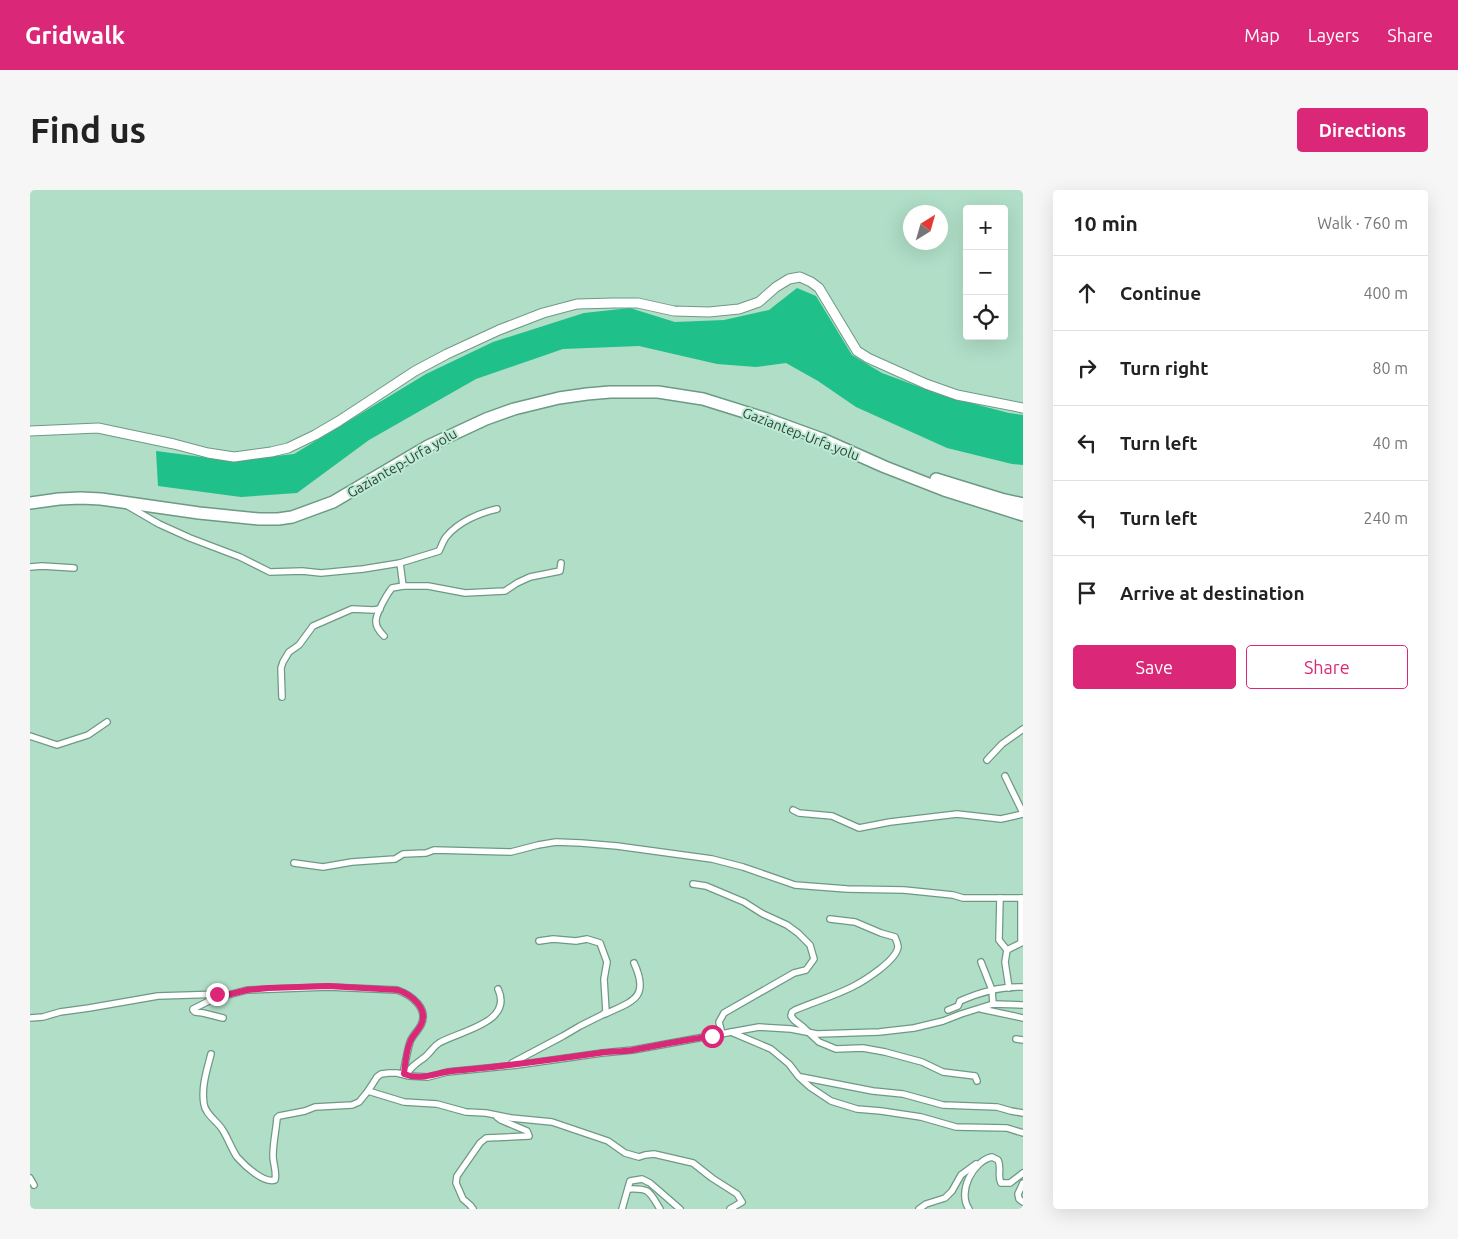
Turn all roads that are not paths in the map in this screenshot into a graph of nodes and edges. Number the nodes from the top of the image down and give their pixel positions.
1 (1023, 408) edge
2 (30, 431) edge
3 (30, 495) edge
4 (120, 502) junction
5 (30, 503) edge
6 (1023, 504) edge
7 (497, 509) dead end
8 (1023, 515) edge
9 (400, 563) junction
10 (561, 563) dead end
11 (30, 567) edge
12 (74, 568) dead end
13 (403, 586) junction
14 (380, 609) junction
15 (384, 636) dead end
16 (282, 697) dead end
17 (107, 722) dead end
18 (1023, 728) edge
19 (30, 736) edge
20 (987, 760) dead end
21 (1005, 776) dead end
22 (793, 810) dead end
23 (1023, 814) edge
24 (294, 863) dead end
25 (693, 884) dead end
26 (1000, 898) junction
27 (1022, 898) edge
28 (830, 918) dead end
29 (539, 941) dead end
30 (1007, 950) junction
31 (981, 962) dead end
32 (634, 963) dead end
33 (1023, 986) edge
34 (498, 988) dead end
35 (1009, 988) junction
36 (992, 990) junction
37 (227, 995) junction
38 (993, 1004) junction
39 (1023, 1005) edge
40 (980, 1009) junction
41 (948, 1010) dead end
42 (605, 1014) junction
43 (30, 1018) edge
44 (223, 1018) dead end
45 (1023, 1018) edge
46 (730, 1032) junction
47 (810, 1033) junction
48 (722, 1034) junction
49 (1016, 1038) dead end
50 (1023, 1040) edge
51 (211, 1054) dead end
52 (508, 1066) junction
53 (405, 1075) junction
54 (799, 1077) junction
55 (977, 1081) dead end
56 (368, 1091) junction
57 (1023, 1113) edge
58 (496, 1115) junction
59 (1023, 1133) edge
60 (982, 1160) junction
61 (1023, 1173) edge
62 (30, 1178) edge
63 (1023, 1183) edge
64 (34, 1185) dead end
65 (628, 1188) junction
66 (1023, 1202) edge
67 (473, 1209) edge
68 (622, 1209) edge
69 (660, 1209) edge
70 (680, 1209) edge
71 (730, 1209) edge
72 (919, 1209) edge
73 (969, 1209) edge

1 - 2 street
3 - 6 highway, Gaziantep-Urfa yolu
4 - 5 highway, Gaziantep-Urfa yolu
4 - 8 highway, Gaziantep-Urfa yolu
4 - 9 street
7 - 9 street
9 - 13 street
10 - 13 street
11 - 12 street
13 - 14 street
14 - 15 street
14 - 16 street
17 - 19 street
18 - 20 street
21 - 23 street
22 - 23 street
24 - 26 street
25 - 48 street
26 - 27 street
26 - 30 street
27 - 30 street
28 - 47 street
29 - 42 street
30 - 35 street
31 - 36 street
32 - 42 street
33 - 35 street
34 - 53 street
35 - 36 street
36 - 38 street
36 - 41 street
37 - 43 street
37 - 44 street
37 - 53 street
38 - 39 street
38 - 40 street
40 - 45 street
40 - 47 street
42 - 52 street
46 - 47 street
46 - 48 street
46 - 54 street
47 - 55 street
48 - 52 street
49 - 50 street
51 - 56 street
52 - 53 street
53 - 56 street
54 - 57 street
54 - 59 street
56 - 58 street
58 - 67 street
58 - 71 street
60 - 61 street
60 - 72 street
60 - 73 street
62 - 64 street
63 - 66 street
65 - 68 street
65 - 69 street
65 - 70 street

